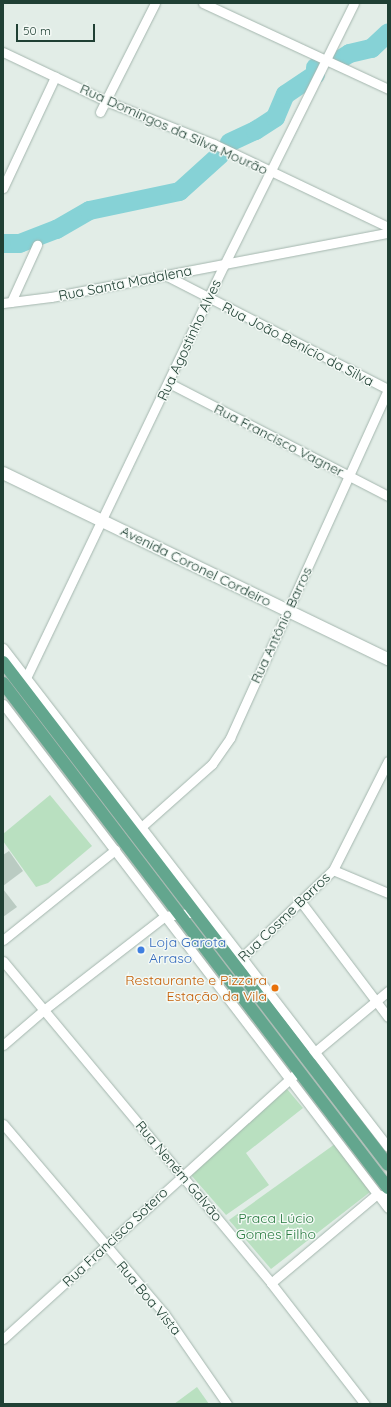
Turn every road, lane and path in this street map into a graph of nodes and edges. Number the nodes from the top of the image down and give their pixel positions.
1 (155, 3) edge
2 (204, 3) edge
3 (354, 3) edge
4 (3, 52) edge
5 (325, 59) junction
6 (55, 77) junction
7 (388, 89) edge
8 (106, 101) junction
9 (100, 112) dead end
10 (271, 172) junction
11 (3, 188) edge
12 (388, 227) edge
13 (388, 233) edge
14 (37, 245) dead end
15 (224, 265) junction
16 (167, 276) junction
17 (209, 299) junction
18 (5, 304) edge
19 (169, 384) junction
20 (388, 389) edge
21 (3, 473) edge
22 (349, 476) junction
23 (388, 496) edge
24 (103, 521) junction
25 (287, 611) junction
26 (3, 648) edge
27 (388, 659) edge
28 (3, 662) edge
29 (26, 678) junction
30 (3, 683) edge
31 (3, 704) edge
32 (6, 714) edge
33 (46, 718) junction
34 (35, 727) junction
35 (388, 761) edge
36 (139, 830) junction
37 (115, 850) junction
38 (333, 870) junction
39 (388, 893) edge
40 (301, 902) junction
41 (207, 911) junction
42 (194, 913) junction
43 (180, 915) junction
44 (166, 916) junction
45 (3, 940) edge
46 (3, 961) edge
47 (239, 961) junction
48 (388, 991) edge
49 (376, 1001) junction
50 (45, 1009) junction
51 (388, 1017) edge
52 (3, 1045) edge
53 (310, 1056) junction
54 (295, 1074) junction
55 (3, 1124) edge
56 (388, 1147) edge
57 (388, 1165) edge
58 (182, 1174) junction
59 (388, 1188) edge
60 (377, 1194) junction
61 (388, 1197) edge
62 (388, 1208) edge
63 (106, 1248) junction
64 (271, 1283) junction
65 (3, 1339) edge
66 (226, 1404) edge
67 (365, 1404) edge

1 - 8 street
2 - 5 street
3 - 5 street, Rua Agostinho Alves
4 - 6 street, Rua Domingos da Silva Mourão
5 - 7 street
5 - 10 street, Rua Agostinho Alves
6 - 8 street, Rua Domingos da Silva Mourão
6 - 11 street
8 - 9 street
8 - 10 street, Rua Domingos da Silva Mourão
10 - 12 street, Rua Domingos da Silva Mourão
10 - 15 street, Rua Agostinho Alves
13 - 15 street, Rua Santa Madalena
14 - 18 street
15 - 16 street, Rua Santa Madalena
15 - 17 street, Rua Agostinho Alves
16 - 17 street, Rua João Benício da Silva
16 - 18 street, Rua Santa Madalena
17 - 19 street, Rua Agostinho Alves
17 - 20 street, Rua João Benício da Silva
19 - 22 street, Rua Francisco Vagner
19 - 24 street, Rua Agostinho Alves
20 - 22 street, Rua Antônio Barros
21 - 24 street, Avenida Coronel Cordeiro
22 - 23 street, Rua Francisco Vagner
22 - 25 street, Rua Antônio Barros
24 - 25 street, Avenida Coronel Cordeiro
24 - 29 street, Rua Agostinho Alves
25 - 27 street, Avenida Coronel Cordeiro
25 - 36 street, Rua Antônio Barros
26 - 29 street
28 - 33 main road
29 - 36 street
30 - 34 main road
31 - 32 street
32 - 37 street
33 - 34 main road
33 - 36 main road
34 - 43 main road
35 - 38 street, Rua Cosme Barros
36 - 41 street
36 - 42 main road
37 - 44 street
37 - 45 street
38 - 39 street
38 - 40 street, Rua Cosme Barros
40 - 47 street, Rua Cosme Barros
40 - 49 street
41 - 42 street
41 - 47 street
42 - 43 street
42 - 47 main road
43 - 44 street
43 - 54 main road
44 - 50 street
44 - 54 street
46 - 50 street, Rua Neném Galvão
47 - 53 main road
48 - 49 street
49 - 51 street
49 - 53 street
50 - 52 street
50 - 58 street, Rua Neném Galvão
53 - 56 street
53 - 57 main road
54 - 58 street, Rua Francisco Sotero
54 - 59 main road
54 - 60 street
55 - 63 street, Rua Boa Vista
58 - 63 street, Rua Francisco Sotero
58 - 64 street, Rua Neném Galvão
60 - 61 street
60 - 62 street
60 - 64 street
63 - 65 street, Rua Francisco Sotero
63 - 66 street, Rua Boa Vista
64 - 67 street, Rua Neném Galvão

